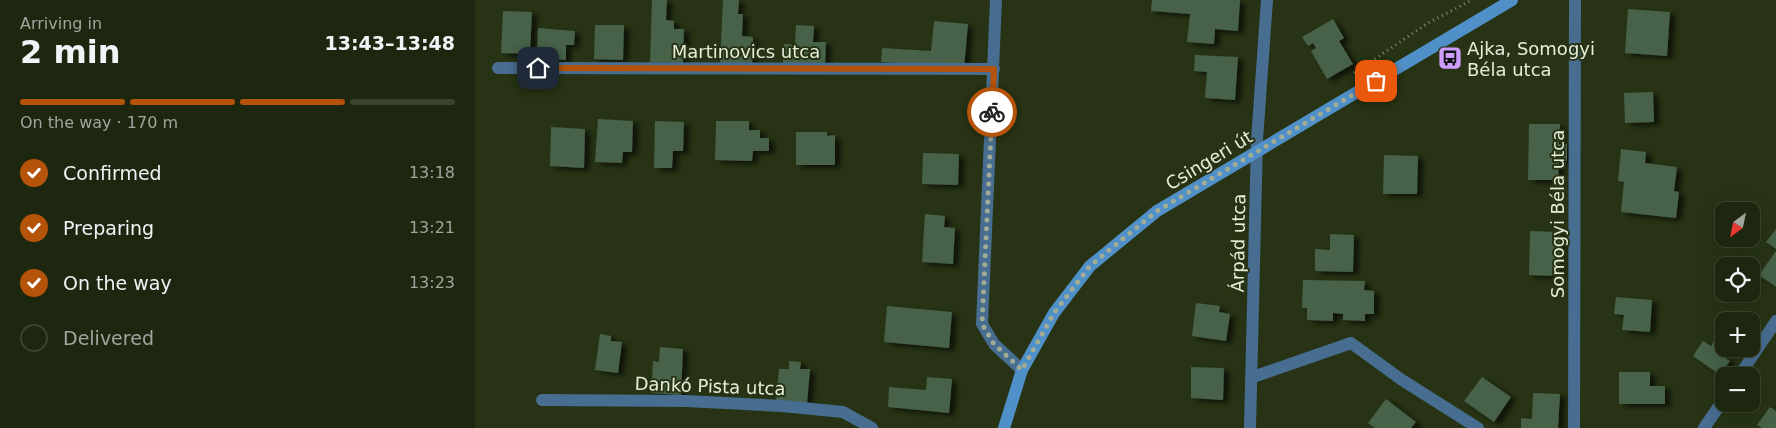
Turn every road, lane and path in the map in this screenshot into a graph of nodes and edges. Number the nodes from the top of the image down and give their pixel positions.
1 (996, 0) edge
2 (1267, 0) edge
3 (1512, 0) edge
4 (1575, 0) edge
5 (498, 68) dead end
6 (994, 69) junction
7 (1257, 152) junction
8 (1776, 321) edge
9 (1745, 367) edge
10 (1022, 370) junction
11 (1253, 376) junction
12 (542, 400) dead end
13 (1715, 412) edge
14 (873, 428) edge
15 (1004, 428) edge
16 (1250, 428) edge
17 (1478, 428) edge
18 (1574, 428) edge
19 (1704, 428) edge

1 - 6 street
2 - 7 street, Árpád utca
3 - 7 main road, Csingeri út
4 - 18 street, Somogyi Béla utca
5 - 6 street, Martinovics utca
6 - 10 street
7 - 10 main road, Csingeri út
7 - 11 street, Árpád utca
8 - 9 street
10 - 15 main road, Csingeri út
11 - 16 street, Árpád utca
11 - 17 street
12 - 14 street, Dankó Pista utca
13 - 19 street

